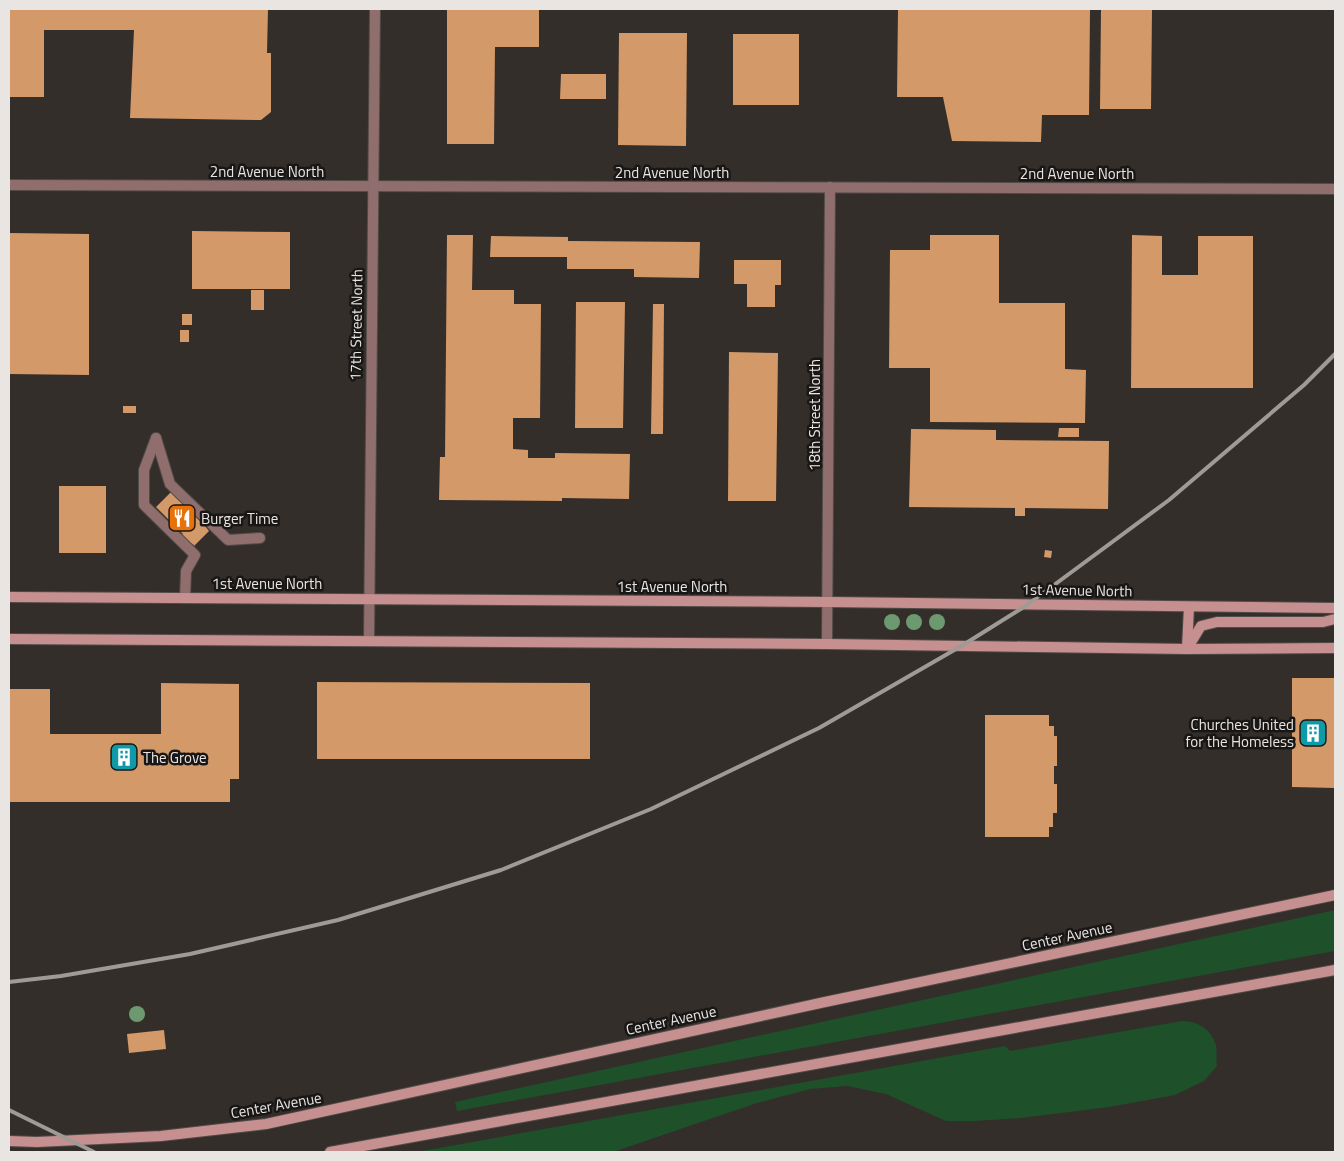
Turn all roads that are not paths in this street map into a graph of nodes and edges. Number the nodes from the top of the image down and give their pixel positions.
1 (375, 9) edge
2 (9, 185) edge
3 (373, 186) junction
4 (830, 187) junction
5 (1335, 188) edge
6 (260, 538) dead end
7 (9, 597) edge
8 (185, 598) junction
9 (369, 599) junction
10 (828, 602) junction
11 (1189, 606) junction
12 (1335, 608) edge
13 (1335, 620) edge
14 (9, 639) edge
15 (369, 641) junction
16 (828, 644) junction
17 (1335, 648) edge
18 (1188, 649) junction
19 (1335, 895) edge
20 (1335, 970) edge
21 (9, 1141) edge
22 (330, 1152) edge

1 - 3 street, 17th Street North
2 - 3 street, 2nd Avenue North
3 - 4 street, 2nd Avenue North
3 - 9 street, 17th Street North
4 - 5 street, 2nd Avenue North
4 - 10 street, 18th Street North
6 - 8 street
7 - 8 main road, 1st Avenue North
8 - 9 main road, 1st Avenue North
9 - 10 main road, 1st Avenue North
9 - 15 street, 17th Street North
10 - 11 main road, 1st Avenue North
10 - 16 street, 18th Street North
11 - 12 main road, 1st Avenue North
11 - 18 main road
13 - 18 main road
14 - 15 main road
15 - 16 main road
16 - 18 main road
17 - 18 main road
19 - 21 main road, Center Avenue
20 - 22 main road

